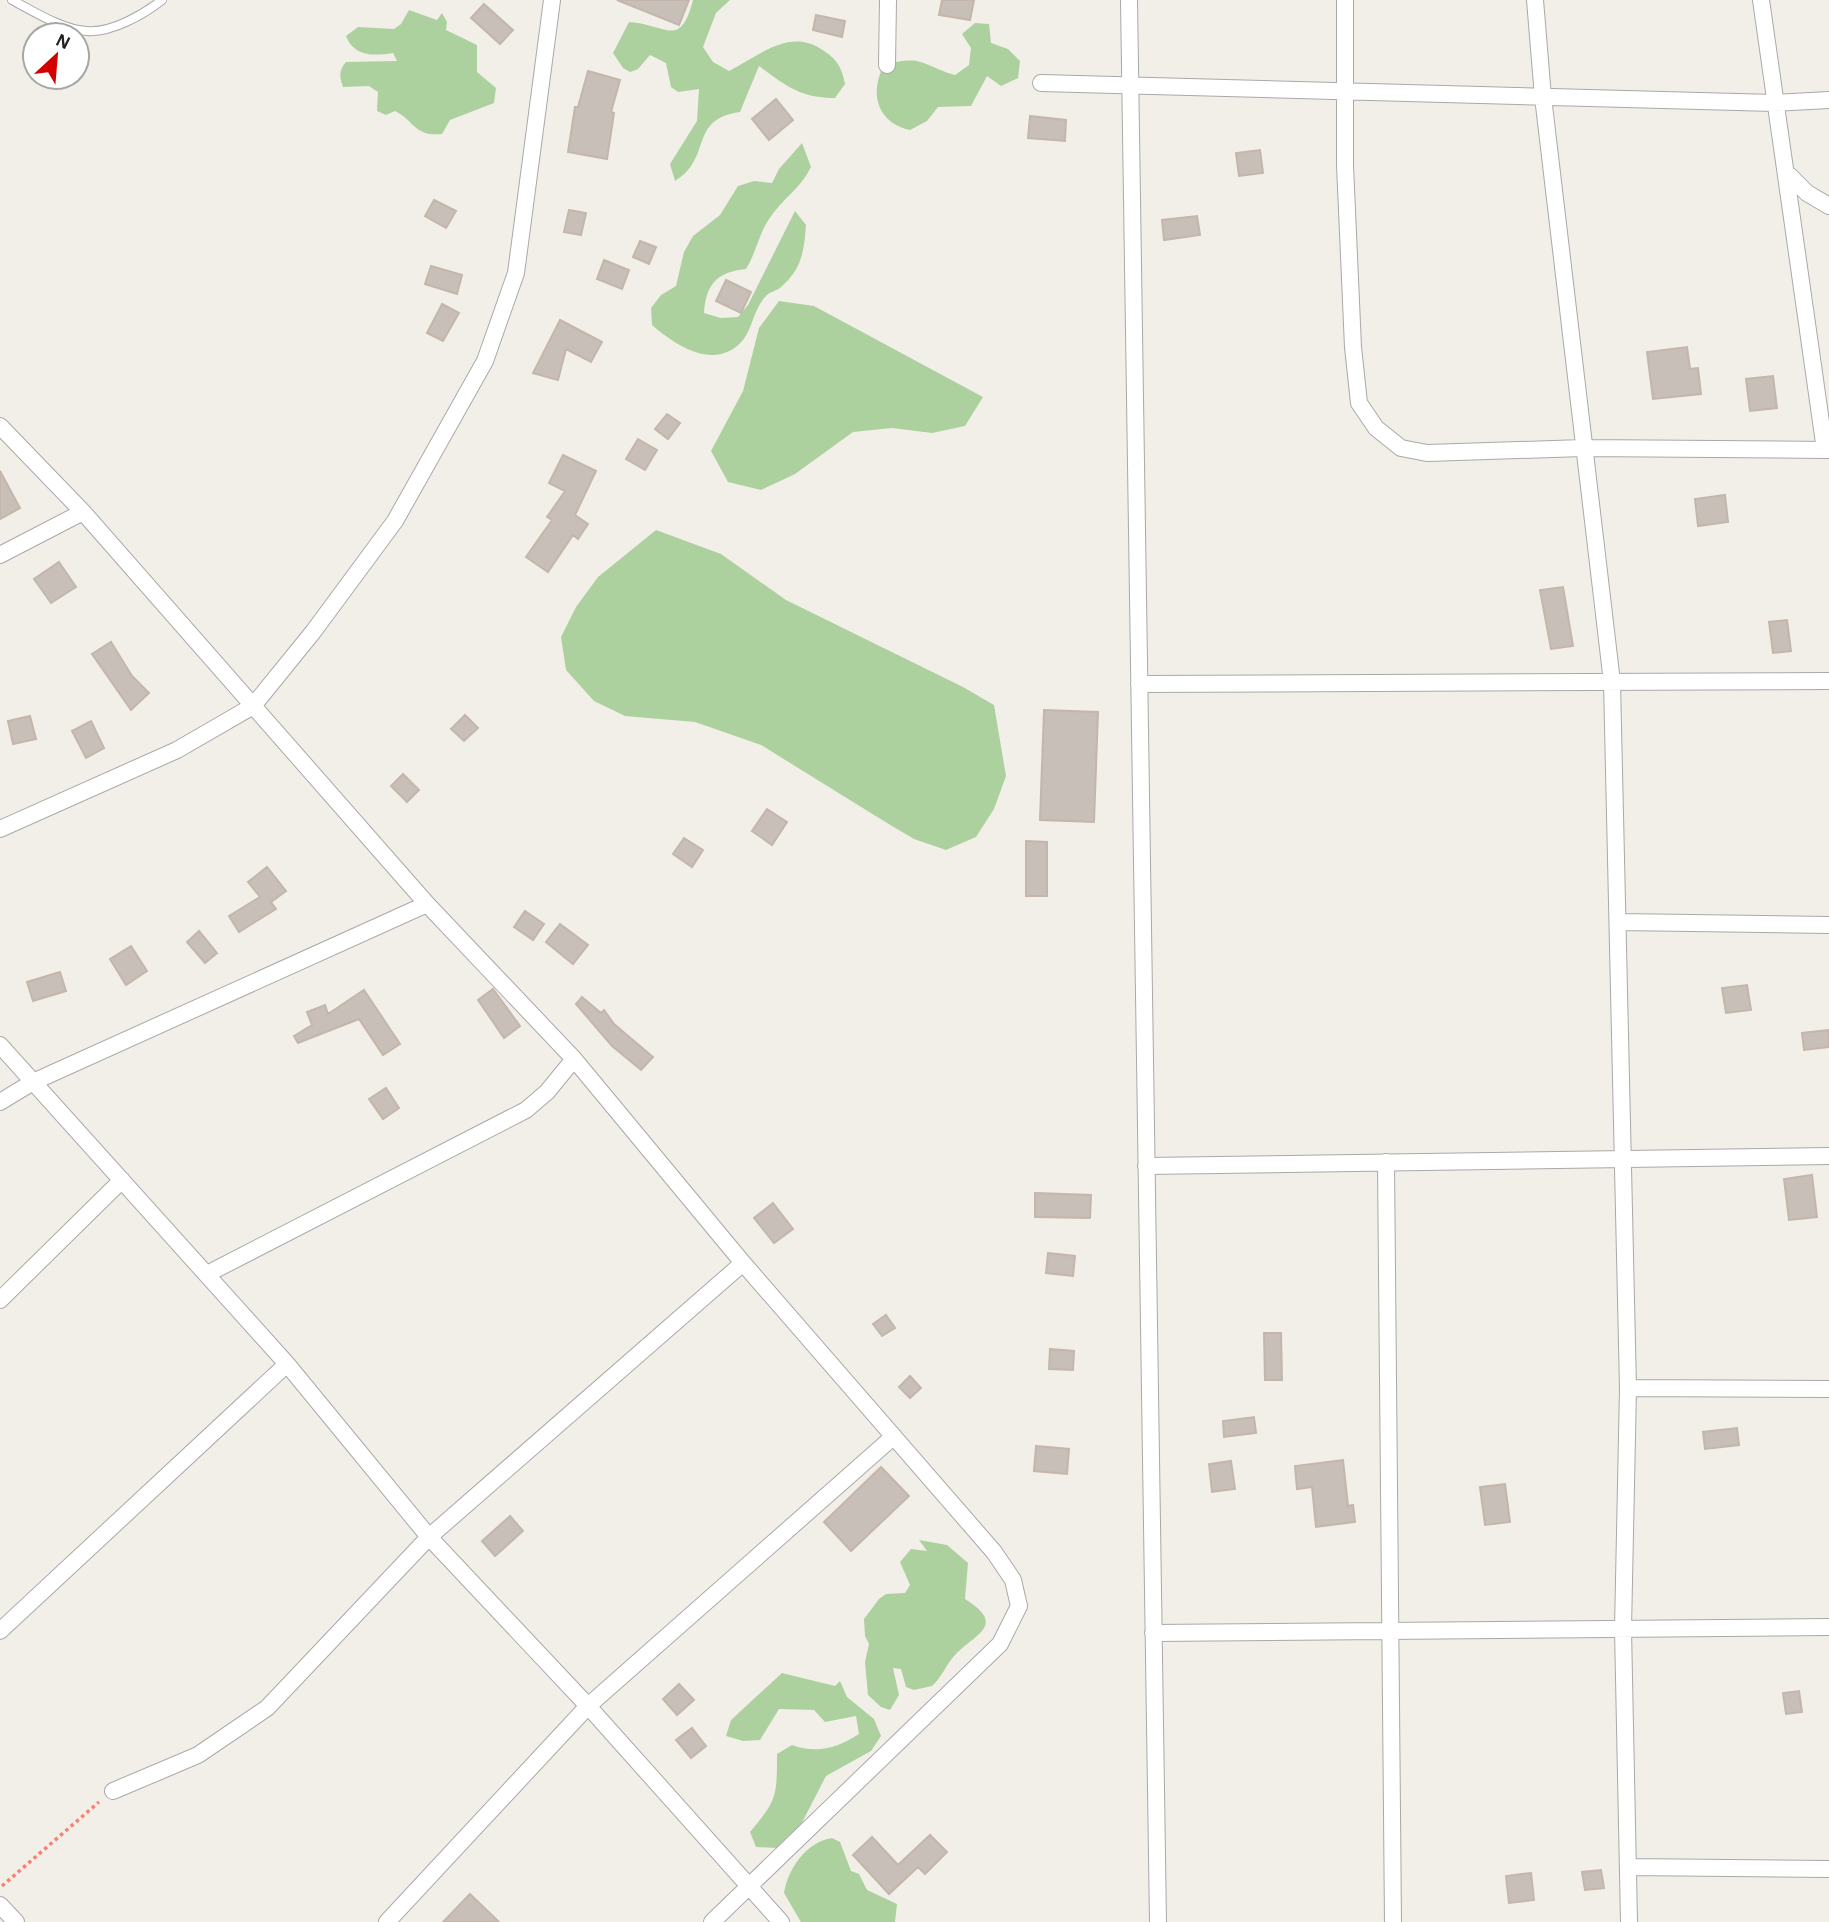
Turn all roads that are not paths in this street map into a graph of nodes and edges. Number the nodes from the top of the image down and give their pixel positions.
1 (12, 0) edge
2 (162, 0) edge
3 (552, 0) edge
4 (888, 0) edge
5 (1129, 0) edge
6 (1345, 0) edge
7 (1535, 0) edge
8 (1761, 0) edge
9 (887, 65) dead end
10 (1041, 83) dead end
11 (1130, 86) junction
12 (1345, 92) junction
13 (1543, 97) junction
14 (1829, 100) edge
15 (1774, 103) junction
16 (1788, 175) junction
17 (1829, 206) edge
18 (0, 426) edge
19 (1583, 448) junction
20 (1827, 450) edge
21 (83, 512) junction
22 (0, 555) edge
23 (1829, 681) edge
24 (1612, 682) junction
25 (1139, 684) junction
26 (253, 706) junction
27 (0, 829) edge
28 (427, 904) junction
29 (1619, 922) junction
30 (1829, 925) edge
31 (0, 1045) edge
32 (574, 1059) junction
33 (33, 1082) junction
34 (0, 1102) edge
35 (1829, 1156) edge
36 (1624, 1159) junction
37 (1386, 1162) junction
38 (1146, 1166) junction
39 (122, 1180) junction
40 (743, 1263) junction
41 (207, 1274) junction
42 (0, 1300) edge
43 (286, 1364) junction
44 (1629, 1388) junction
45 (1829, 1389) edge
46 (893, 1437) junction
47 (429, 1537) junction
48 (1829, 1627) edge
49 (1623, 1629) junction
50 (0, 1631) edge
51 (1390, 1631) junction
52 (1153, 1633) junction
53 (588, 1706) junction
54 (113, 1791) road end
55 (1628, 1867) junction
56 (1829, 1869) edge
57 (750, 1884) junction
58 (0, 1905) edge
59 (16, 1922) edge
60 (387, 1922) edge
61 (712, 1922) edge
62 (781, 1922) edge
63 (1158, 1922) edge
64 (1392, 1922) edge
65 (1629, 1922) edge

1 - 2 lane
3 - 26 street
4 - 9 street
5 - 11 street
6 - 12 street
7 - 13 street
8 - 15 street
10 - 11 street
11 - 12 street
11 - 25 street
12 - 13 street
12 - 19 street
13 - 15 street
13 - 19 street
14 - 15 street
15 - 16 street
16 - 17 street
16 - 20 street
18 - 21 street
19 - 20 street
19 - 24 street
21 - 22 street
21 - 26 street
23 - 24 street
24 - 25 street
24 - 29 street
25 - 38 street
26 - 27 street
26 - 28 street
28 - 32 street
28 - 33 street
29 - 30 street
29 - 36 street
31 - 33 street
32 - 40 street
32 - 41 street
33 - 34 street
33 - 39 street
35 - 36 street
36 - 37 street
36 - 44 street
37 - 38 street
37 - 51 street
38 - 52 street
39 - 41 street
39 - 42 street
40 - 46 street
40 - 47 street
41 - 43 street
43 - 47 street
43 - 50 street
44 - 45 street
44 - 49 street
46 - 53 street
46 - 57 street
47 - 53 street
47 - 54 street
48 - 49 street
49 - 51 street
49 - 55 street
51 - 52 street
51 - 64 street
52 - 63 street
53 - 57 street
53 - 60 street
55 - 56 street
55 - 65 street
57 - 61 street
57 - 62 street
58 - 59 street

